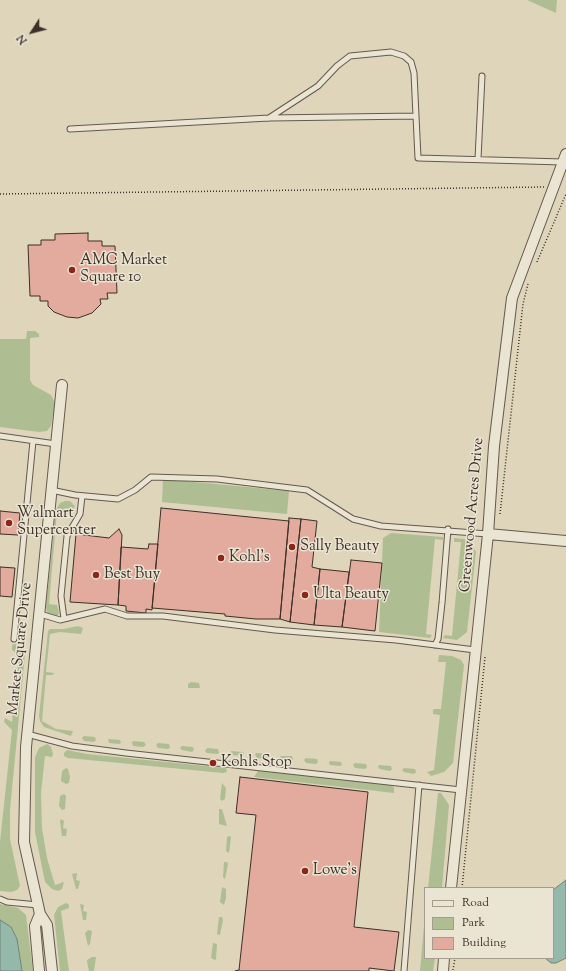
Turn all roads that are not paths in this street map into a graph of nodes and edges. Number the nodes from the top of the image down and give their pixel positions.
1 (482, 76) dead end
2 (416, 116) junction
3 (269, 118) junction
4 (70, 129) dead end
5 (565, 158) edge
6 (478, 159) junction
7 (62, 385) dead end
8 (0, 436) edge
9 (33, 441) junction
10 (56, 444) junction
11 (51, 490) junction
12 (82, 496) junction
13 (448, 529) junction
14 (488, 534) junction
15 (566, 541) edge
16 (40, 614) junction
17 (64, 619) junction
18 (14, 639) dead end
19 (435, 645) junction
20 (475, 650) junction
21 (27, 734) junction
22 (419, 785) junction
23 (461, 790) junction
24 (451, 887) edge
25 (0, 899) edge
26 (39, 910) junction
27 (444, 959) edge
28 (39, 971) edge
29 (52, 971) edge
30 (404, 971) edge
31 (443, 971) edge

1 - 6 lane
2 - 3 lane
2 - 3 lane
2 - 6 lane
3 - 4 lane
5 - 6 lane
5 - 14 street, Greenwood Acres Drive
7 - 10 street, Market Square Drive
8 - 9 lane
9 - 10 lane
9 - 18 lane
10 - 11 street, Market Square Drive
11 - 12 lane
11 - 16 street, Market Square Drive
12 - 13 lane
12 - 17 lane
13 - 14 lane
13 - 19 lane
14 - 15 street
14 - 20 street, Greenwood Acres Drive
16 - 17 lane
16 - 21 street, Market Square Drive
17 - 19 lane
19 - 20 lane
20 - 23 street, Greenwood Acres Drive
21 - 22 lane
21 - 26 street, Market Square Drive
22 - 23 lane
22 - 30 lane
23 - 24 street, Greenwood Acres Drive
25 - 26 lane
26 - 28 street, Market Square Drive
26 - 29 street, Market Square Drive
27 - 31 street

